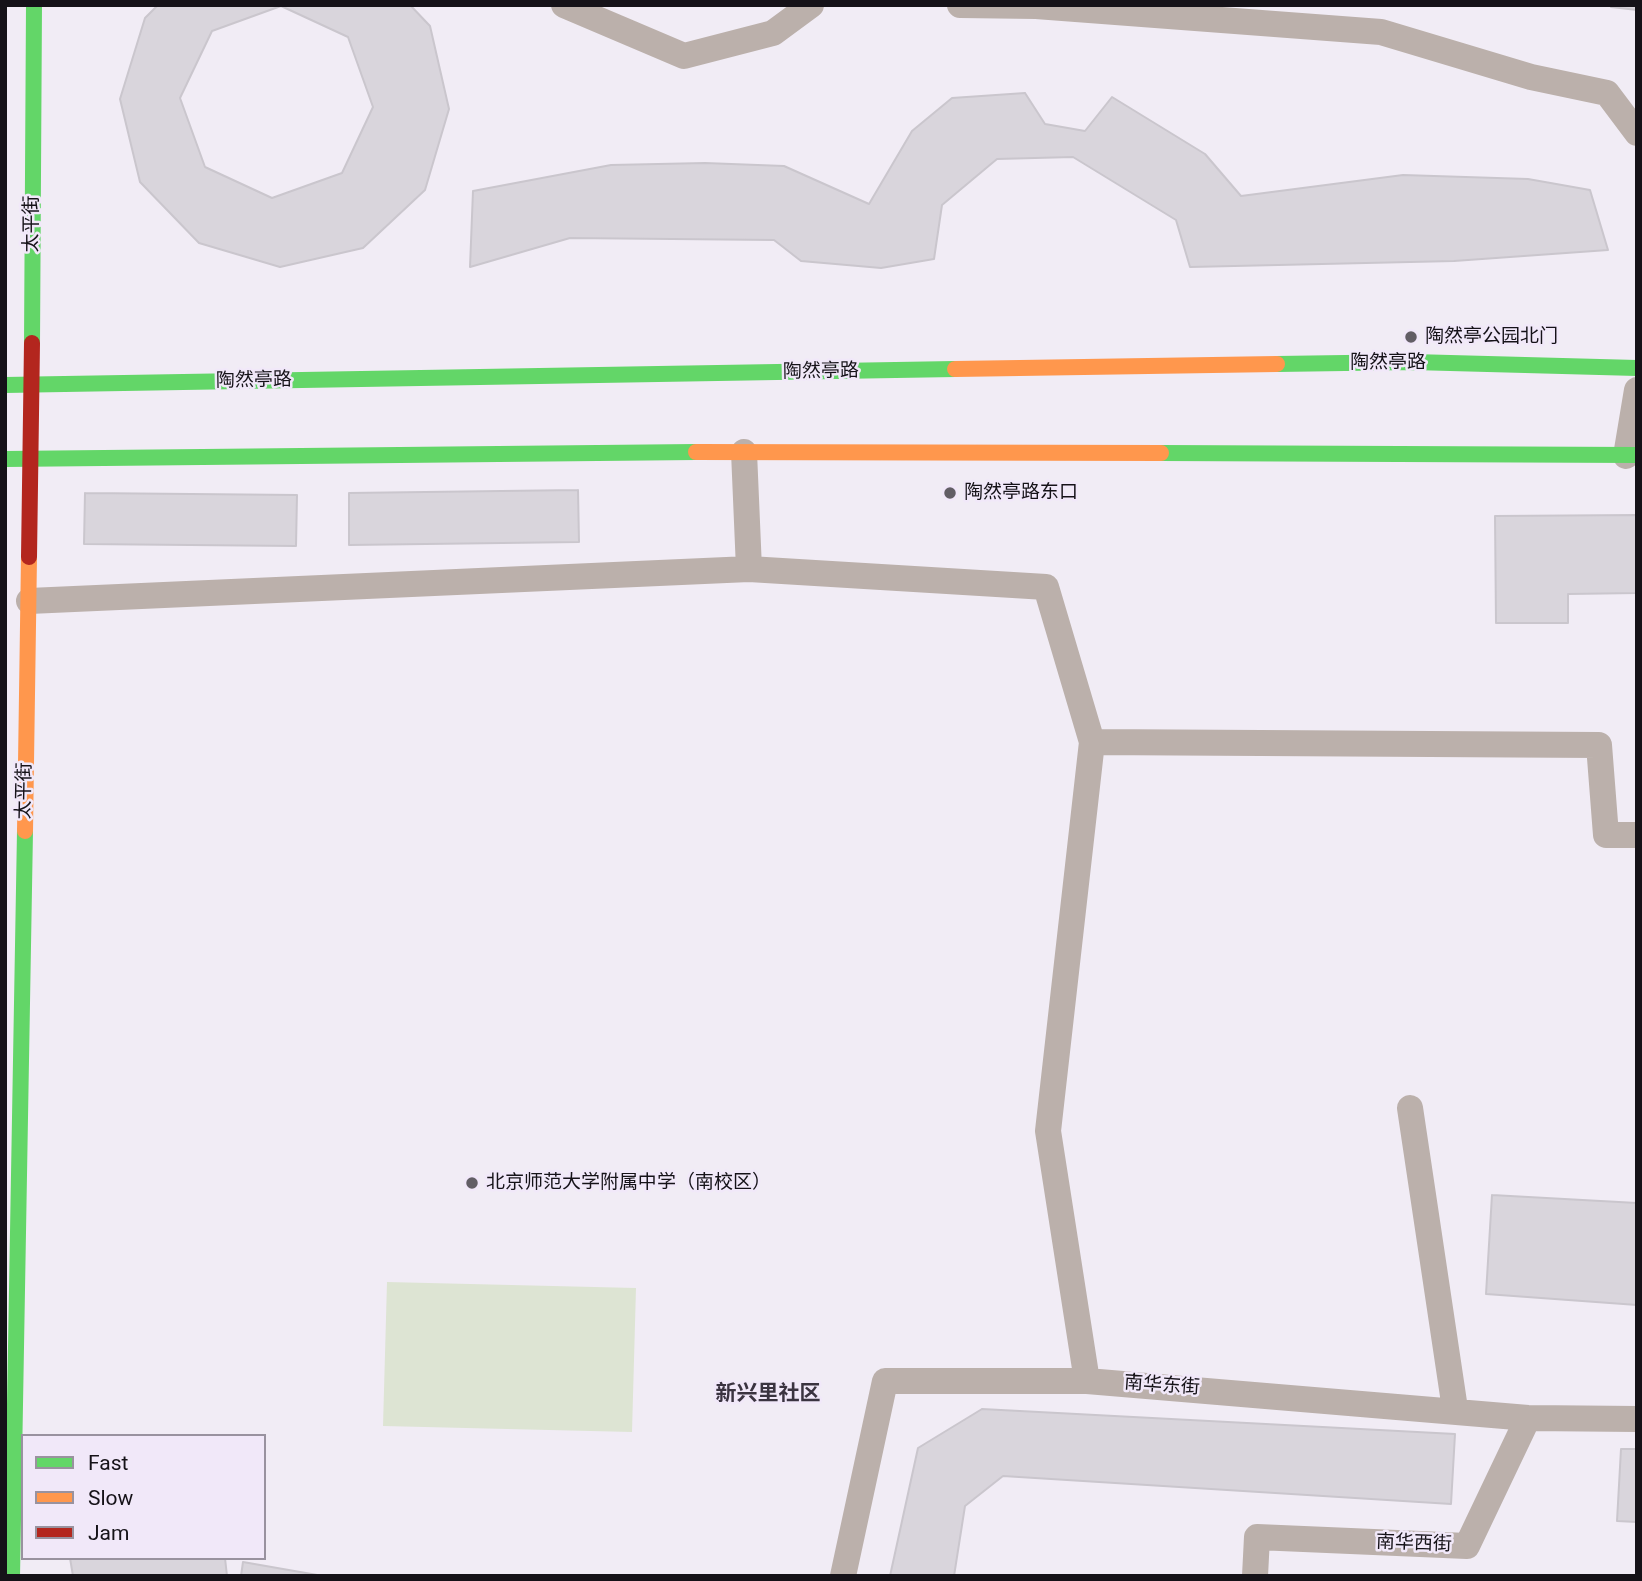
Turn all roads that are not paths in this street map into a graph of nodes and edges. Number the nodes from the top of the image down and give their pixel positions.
1 (34, 5) edge
2 (564, 5) edge
3 (811, 5) edge
4 (960, 5) edge
5 (1637, 133) edge
6 (1637, 368) edge
7 (5, 385) edge
8 (30, 385) junction
9 (1637, 390) edge
10 (744, 452) junction
11 (1631, 456) edge
12 (31, 458) junction
13 (5, 459) edge
14 (749, 569) junction
15 (29, 601) junction
16 (1092, 742) junction
17 (1637, 835) edge
18 (1410, 1108) dead end
19 (10, 1288) edge
20 (1087, 1381) junction
21 (1455, 1409) junction
22 (1528, 1418) junction
23 (1637, 1419) edge
24 (12, 1576) edge
25 (843, 1576) edge
26 (1255, 1576) edge

1 - 8 main road, 太平街
2 - 3 street
4 - 5 street
6 - 8 main road, 陶然亭路
7 - 8 main road, 陶然亭路
8 - 12 main road, 太平街
9 - 11 street
10 - 11 main road
10 - 12 main road
10 - 14 street
12 - 13 main road
12 - 15 main road, 太平街
14 - 15 street
14 - 16 street
15 - 19 main road, 太平街
16 - 17 street
16 - 20 street
18 - 21 street
19 - 24 main road, 太平街
20 - 21 street, 南华东街
20 - 25 street, 南华东街
21 - 22 street, 南华东街
22 - 23 street, 南华东街
22 - 26 street, 南华西街

